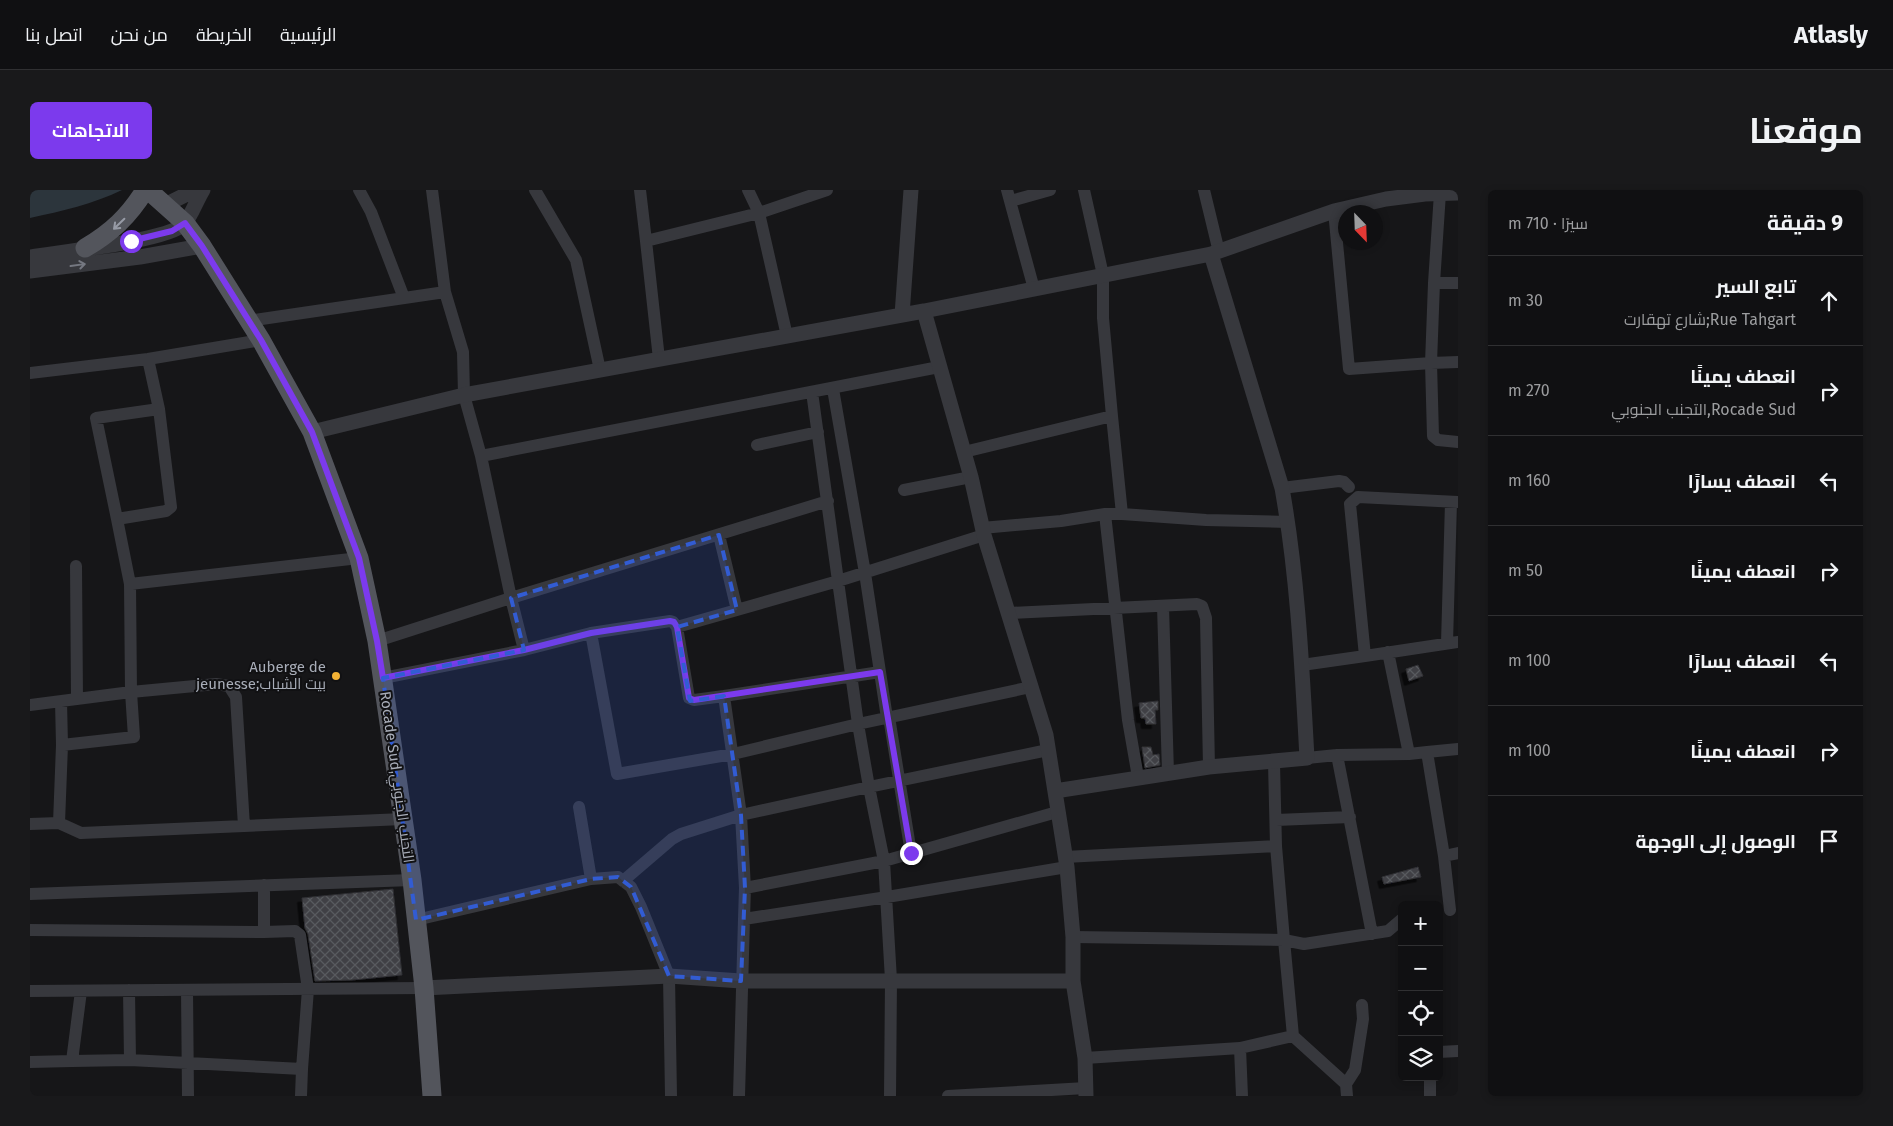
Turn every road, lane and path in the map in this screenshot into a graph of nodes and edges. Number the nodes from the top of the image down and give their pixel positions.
1 (146, 190) edge
2 (195, 190) edge
3 (203, 190) edge
4 (358, 190) edge
5 (432, 190) edge
6 (535, 190) edge
7 (640, 190) edge
8 (748, 190) edge
9 (827, 190) edge
10 (911, 190) edge
11 (1050, 190) edge
12 (1084, 190) edge
13 (1204, 190) edge
14 (809, 193) edge
15 (1440, 193) junction
16 (1458, 193) edge
17 (1392, 194) edge
18 (1009, 195) edge
19 (165, 205) junction
20 (1334, 211) junction
21 (759, 213) junction
22 (185, 223) junction
23 (646, 241) junction
24 (202, 246) junction
25 (85, 248) junction
26 (1215, 253) junction
27 (30, 257) edge
28 (30, 271) edge
29 (1103, 275) junction
30 (1458, 282) edge
31 (1434, 283) junction
32 (1034, 289) junction
33 (445, 292) junction
34 (404, 298) junction
35 (924, 311) junction
36 (902, 315) junction
37 (248, 321) junction
38 (787, 336) junction
39 (261, 340) junction
40 (148, 358) junction
41 (660, 359) junction
42 (1458, 362) edge
43 (1431, 363) junction
44 (939, 367) junction
45 (600, 370) junction
46 (30, 373) edge
47 (833, 389) junction
48 (812, 392) junction
49 (464, 395) junction
50 (159, 409) junction
51 (1112, 416) junction
52 (312, 432) junction
53 (818, 432) junction
54 (1458, 442) edge
55 (757, 445) dead end
56 (964, 452) junction
57 (481, 456) junction
58 (971, 477) junction
59 (1349, 486) dead end
60 (1282, 488) junction
61 (904, 490) dead end
62 (828, 501) junction
63 (1454, 502) edge
64 (1105, 514) junction
65 (1122, 514) junction
66 (117, 519) junction
67 (1288, 522) junction
68 (984, 531) junction
69 (719, 535) junction
70 (359, 558) junction
71 (76, 566) dead end
72 (866, 573) junction
73 (838, 581) junction
74 (130, 584) junction
75 (510, 598) junction
76 (1163, 606) junction
77 (1115, 608) junction
78 (737, 610) junction
79 (1009, 613) junction
80 (677, 627) junction
81 (591, 633) junction
82 (377, 641) junction
83 (1452, 643) edge
84 (524, 650) junction
85 (1388, 652) junction
86 (1365, 656) junction
87 (1302, 665) junction
88 (880, 672) junction
89 (852, 677) junction
90 (383, 678) junction
91 (1031, 687) junction
92 (131, 692) junction
93 (724, 696) junction
94 (77, 698) junction
95 (61, 701) junction
96 (30, 705) edge
97 (888, 717) junction
98 (858, 724) junction
99 (62, 745) junction
100 (1458, 749) edge
101 (1048, 750) junction
102 (1427, 752) junction
103 (732, 754) junction
104 (1408, 754) junction
105 (1337, 755) junction
106 (1307, 758) junction
107 (1274, 762) junction
108 (1209, 767) junction
109 (1168, 773) junction
110 (1138, 777) junction
111 (900, 781) junction
112 (868, 787) junction
113 (1055, 791) junction
114 (579, 807) dead end
115 (1057, 812) junction
116 (741, 815) junction
117 (1350, 817) junction
118 (403, 819) junction
119 (1276, 820) junction
120 (59, 823) junction
121 (30, 824) edge
122 (244, 826) junction
123 (1276, 846) junction
124 (911, 853) junction
125 (1458, 853) edge
126 (1444, 856) junction
127 (884, 861) junction
128 (1066, 862) junction
129 (591, 879) junction
130 (412, 880) junction
131 (623, 881) junction
132 (264, 886) junction
133 (745, 888) junction
134 (30, 894) edge
135 (887, 897) junction
136 (1449, 911) edge
137 (744, 919) junction
138 (416, 920) junction
139 (1398, 925) edge
140 (30, 930) edge
141 (264, 932) junction
142 (1372, 934) junction
143 (1073, 937) junction
144 (1284, 940) junction
145 (669, 976) junction
146 (891, 980) junction
147 (742, 981) junction
148 (1073, 981) junction
149 (424, 988) junction
150 (308, 989) junction
151 (129, 990) junction
152 (187, 990) junction
153 (30, 991) edge
154 (81, 991) junction
155 (1362, 1005) dead end
156 (1293, 1036) junction
157 (1240, 1048) junction
158 (1458, 1051) edge
159 (1443, 1052) edge
160 (1085, 1058) junction
161 (130, 1060) junction
162 (72, 1061) junction
163 (30, 1062) edge
164 (188, 1062) junction
165 (302, 1069) junction
166 (1430, 1081) edge
167 (1346, 1090) edge
168 (1086, 1092) edge
169 (188, 1096) edge
170 (301, 1096) edge
171 (432, 1096) edge
172 (671, 1096) edge
173 (739, 1096) edge
174 (890, 1096) edge
175 (948, 1096) edge
176 (1242, 1096) edge
177 (1430, 1096) edge

1 - 19 main road, Rocade Sud,التجنب الجنوبي
1 -> 25 main road
2 - 19 street
3 - 22 street
4 - 34 street
5 - 33 street
6 - 45 street
7 - 23 street
8 - 21 street
9 - 14 street
10 - 36 street
11 - 18 street
12 - 29 street
13 - 26 street
14 - 21 street
15 - 16 street
15 - 17 street
15 - 31 street
17 - 20 street
18 - 32 street
19 - 22 main road, Rocade Sud,التجنب الجنوبي
20 - 26 street
20 - 43 street
21 - 23 street
21 - 38 street
22 - 24 main road, Rocade Sud,التجنب الجنوبي
22 - 25 street
23 - 41 street
28 -> 24 street
24 - 37 main road, Rocade Sud,التجنب الجنوبي
25 - 27 street
26 - 29 street
26 - 60 street
29 - 32 street
29 - 51 street
30 - 31 street
31 - 43 street
32 - 35 street
33 - 34 street
33 - 49 street
34 - 37 street
35 - 36 street
35 - 44 street
36 - 38 street
37 - 39 main road, Rocade Sud,التجنب الجنوبي
38 - 41 street
39 - 40 street
39 - 52 main road, Rocade Sud,التجنب الجنوبي
40 - 46 street
40 - 50 street
41 - 45 street
42 - 43 street
43 - 54 street
44 - 47 street
44 - 56 street
45 - 49 street
47 - 48 street
47 - 72 street
48 - 53 street
48 - 57 street
49 - 52 street
49 - 57 street
50 - 66 street
50 - 66 street
51 - 56 street
51 - 65 street
52 - 70 main road, Rocade Sud,التجنب الجنوبي
53 - 55 street
53 - 62 street
56 - 58 street
57 - 75 street
58 - 61 street
58 - 68 street
59 - 60 street
60 - 67 street
62 - 69 street
62 - 73 street
63 - 83 street
63 - 86 street
64 - 65 street
64 - 68 street
64 - 77 street
65 - 67 street
66 - 74 street
67 - 87 street
68 - 72 street
68 - 79 street
69 - 75 street
69 - 78 street
70 - 74 street
70 - 82 main road, Rocade Sud,التجنب الجنوبي
71 - 94 street
72 - 73 street
72 - 88 street
73 - 78 street
73 - 89 street
74 - 92 street
75 - 82 street
75 - 84 street
76 - 77 street
76 - 108 street
76 - 109 street
77 - 79 street
77 - 110 street
78 - 80 street
79 - 91 street
80 - 81 street
80 - 93 street
81 - 84 street
81 - 103 street
82 - 90 main road, Rocade Sud,التجنب الجنوبي
83 - 85 street
84 - 90 street
85 - 86 street
85 - 104 street
86 - 87 street
87 - 106 street
88 - 89 street
88 - 97 street
89 - 93 street
89 - 98 street
90 - 118 main road, Rocade Sud,التجنب الجنوبي
91 - 97 street
91 - 101 street
92 - 94 street
92 - 99 street
92 - 122 street
93 - 103 street
94 - 95 street
95 - 96 street
95 - 99 street
97 - 98 street
97 - 111 street
98 - 103 street
98 - 112 street
99 - 120 street
100 - 102 street
101 - 111 street
101 - 113 street
102 - 104 street
102 - 126 street
103 - 116 street
104 - 105 street
105 - 106 street
105 - 117 street
106 - 107 street
107 - 108 street
107 - 119 street
108 - 109 street
109 - 110 street
110 - 113 street
111 - 112 street
111 - 124 street
112 - 116 street
112 - 127 street
113 - 115 street
114 - 129 street
115 - 124 street
115 - 128 street
116 - 131 street
116 - 133 street
117 - 119 street
117 - 142 street
118 - 122 street
118 - 130 main road, Rocade Sud,التجنب الجنوبي
119 - 123 street
120 - 121 street
120 - 122 street
123 - 128 street
123 - 144 street
124 - 127 street
125 - 126 street
126 - 136 street
127 - 133 street
127 - 135 street
128 - 135 street
128 - 143 street
129 - 131 street
129 - 138 street
130 - 132 street
130 - 138 main road, Rocade Sud,التجنب الجنوبي
131 - 145 street
132 - 134 street
132 - 141 street
133 - 137 street
135 - 137 street
135 - 146 street
137 - 147 street
138 - 149 main road, Rocade Sud,التجنب الجنوبي
139 - 142 street
140 - 141 street
141 - 150 street
142 - 144 street
143 - 144 street
143 - 148 street
144 - 156 street
145 - 147 street
145 - 149 street
145 - 172 street
146 - 147 street
146 - 148 street
146 - 174 street
147 - 173 street
148 - 160 street
149 - 150 street
149 - 171 main road, Rocade Sud,التجنب الجنوبي
150 - 152 street
150 - 165 street
151 - 152 street
151 - 154 street
151 - 161 street
152 - 164 street
153 - 154 street
154 - 162 street
155 - 167 street
156 - 157 street
156 - 167 street
157 - 160 street
157 - 176 street
158 - 159 street
160 - 168 street
161 - 162 street
161 - 164 street
162 - 163 street
164 - 165 street
164 - 169 street
165 - 170 street
166 - 177 street
168 - 175 street

